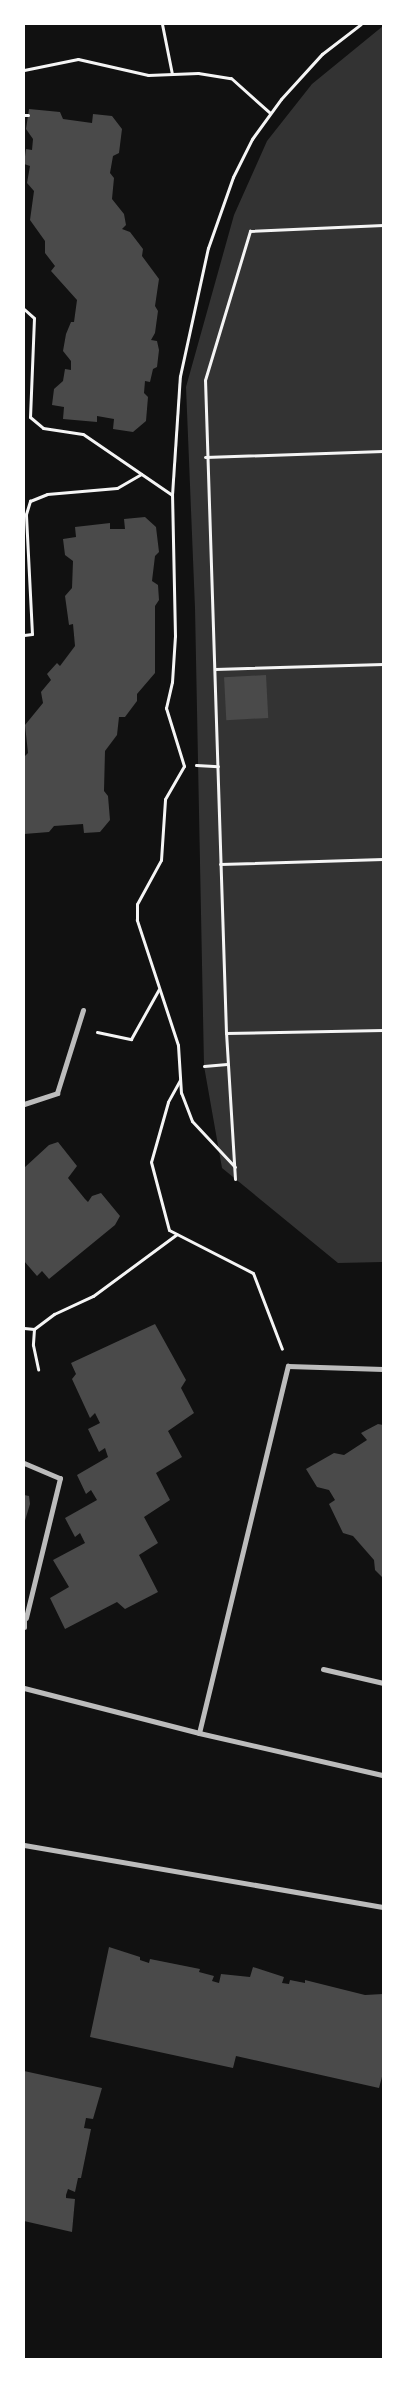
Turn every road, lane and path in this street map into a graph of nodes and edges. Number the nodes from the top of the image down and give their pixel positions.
1 (162, 24) edge
2 (361, 24) edge
3 (24, 70) edge
4 (172, 74) junction
5 (270, 113) junction
6 (383, 225) edge
7 (24, 308) edge
8 (383, 451) edge
9 (205, 457) junction
10 (141, 474) junction
11 (172, 495) junction
12 (24, 636) edge
13 (383, 664) edge
14 (215, 670) junction
15 (196, 765) dead end
16 (218, 766) junction
17 (383, 859) edge
18 (220, 864) junction
19 (159, 988) junction
20 (83, 1010) dead end
21 (77, 1029) junction
22 (383, 1030) edge
23 (226, 1033) junction
24 (227, 1064) junction
25 (204, 1066) dead end
26 (181, 1080) junction
27 (24, 1104) edge
28 (234, 1167) junction
29 (235, 1179) dead end
30 (177, 1234) junction
31 (24, 1328) edge
32 (34, 1329) junction
33 (288, 1366) junction
34 (38, 1369) dead end
35 (383, 1369) edge
36 (24, 1463) edge
37 (25, 1617) edge
38 (24, 1627) edge
39 (323, 1669) dead end
40 (383, 1683) edge
41 (24, 1688) edge
42 (199, 1733) junction
43 (383, 1774) edge
44 (24, 1844) edge
45 (383, 1907) edge

1 - 4 path
2 - 5 path
3 - 4 path
4 - 5 path
5 - 11 path
6 - 9 path
7 - 10 path
8 - 9 path
9 - 14 path
10 - 11 path
10 - 12 path
11 - 19 path
13 - 14 path
14 - 16 path
15 - 16 path
16 - 18 path
17 - 18 path
18 - 23 path
19 - 21 path
19 - 26 path
20 - 21 street
21 - 27 street
22 - 23 path
23 - 24 path
24 - 25 path
24 - 28 path
26 - 28 path
26 - 30 path
28 - 29 path
30 - 32 path
30 - 33 path
31 - 32 path
32 - 34 path
33 - 35 street
33 - 42 street
36 - 37 street
37 - 38 street
39 - 40 street
41 - 42 street
42 - 43 street
44 - 45 street

